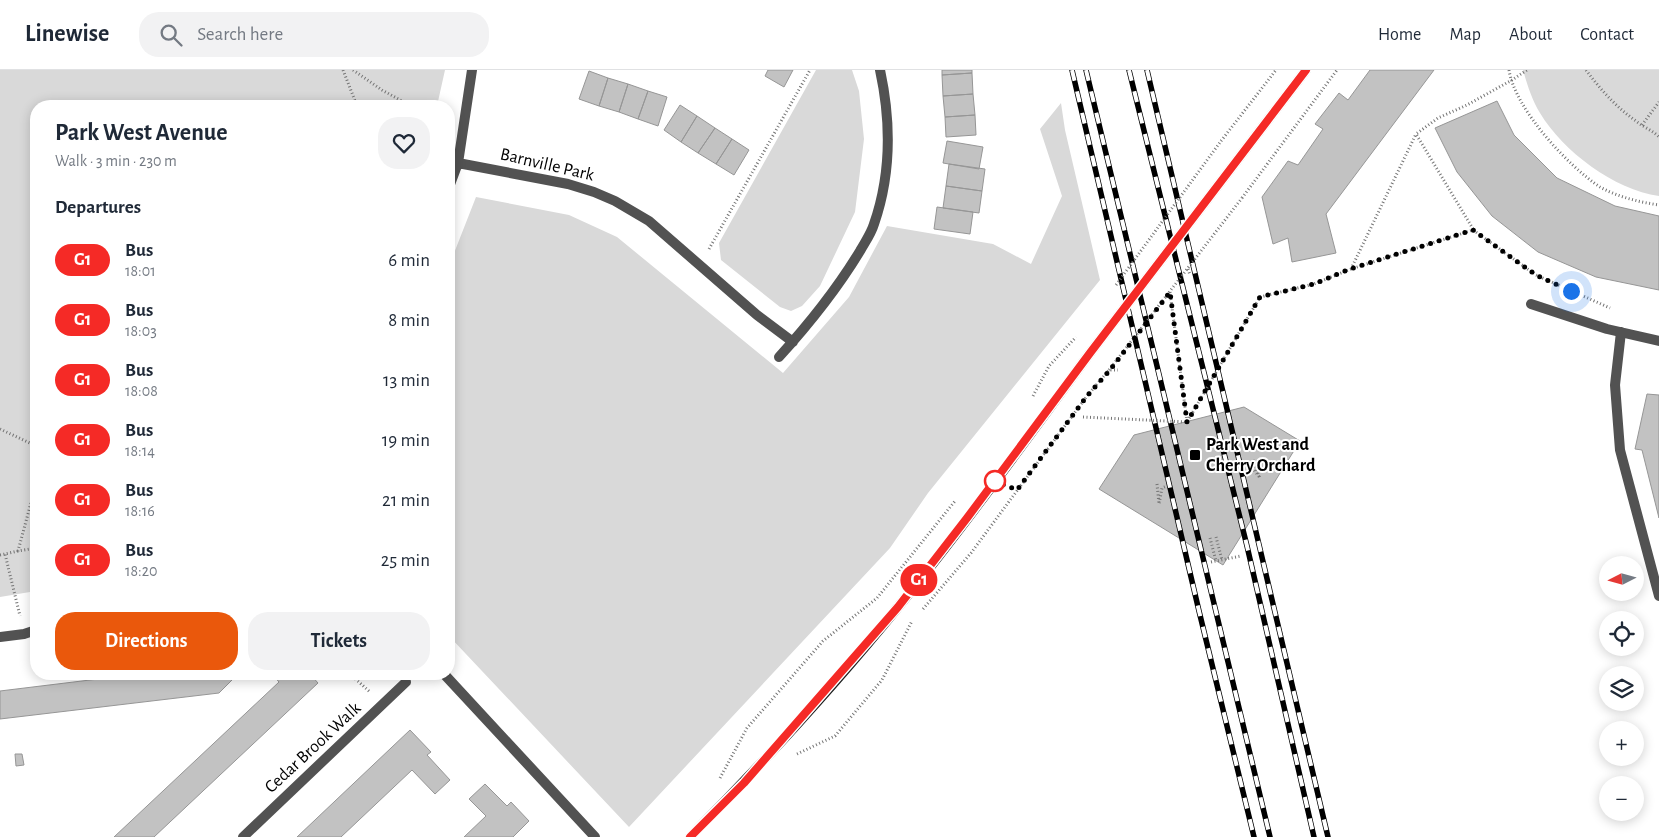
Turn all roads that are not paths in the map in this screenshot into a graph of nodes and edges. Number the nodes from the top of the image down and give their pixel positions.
1 (472, 70) edge
2 (880, 70) edge
3 (1306, 70) edge
4 (458, 163) junction
5 (455, 171) edge
6 (1531, 304) dead end
7 (1621, 332) junction
8 (1659, 341) edge
9 (792, 342) junction
10 (779, 357) dead end
11 (1659, 596) edge
12 (30, 632) edge
13 (0, 637) edge
14 (450, 680) edge
15 (406, 682) dead end
16 (243, 837) edge
17 (595, 837) edge
18 (690, 837) edge

1 - 4 street
2 - 9 street
3 - 18 street, bridge
4 - 5 street
4 - 9 street, Barnville Park
6 - 7 street
7 - 8 street
7 - 11 street
9 - 10 street
12 - 13 street
14 - 17 street
15 - 16 street, Cedar Brook Walk

